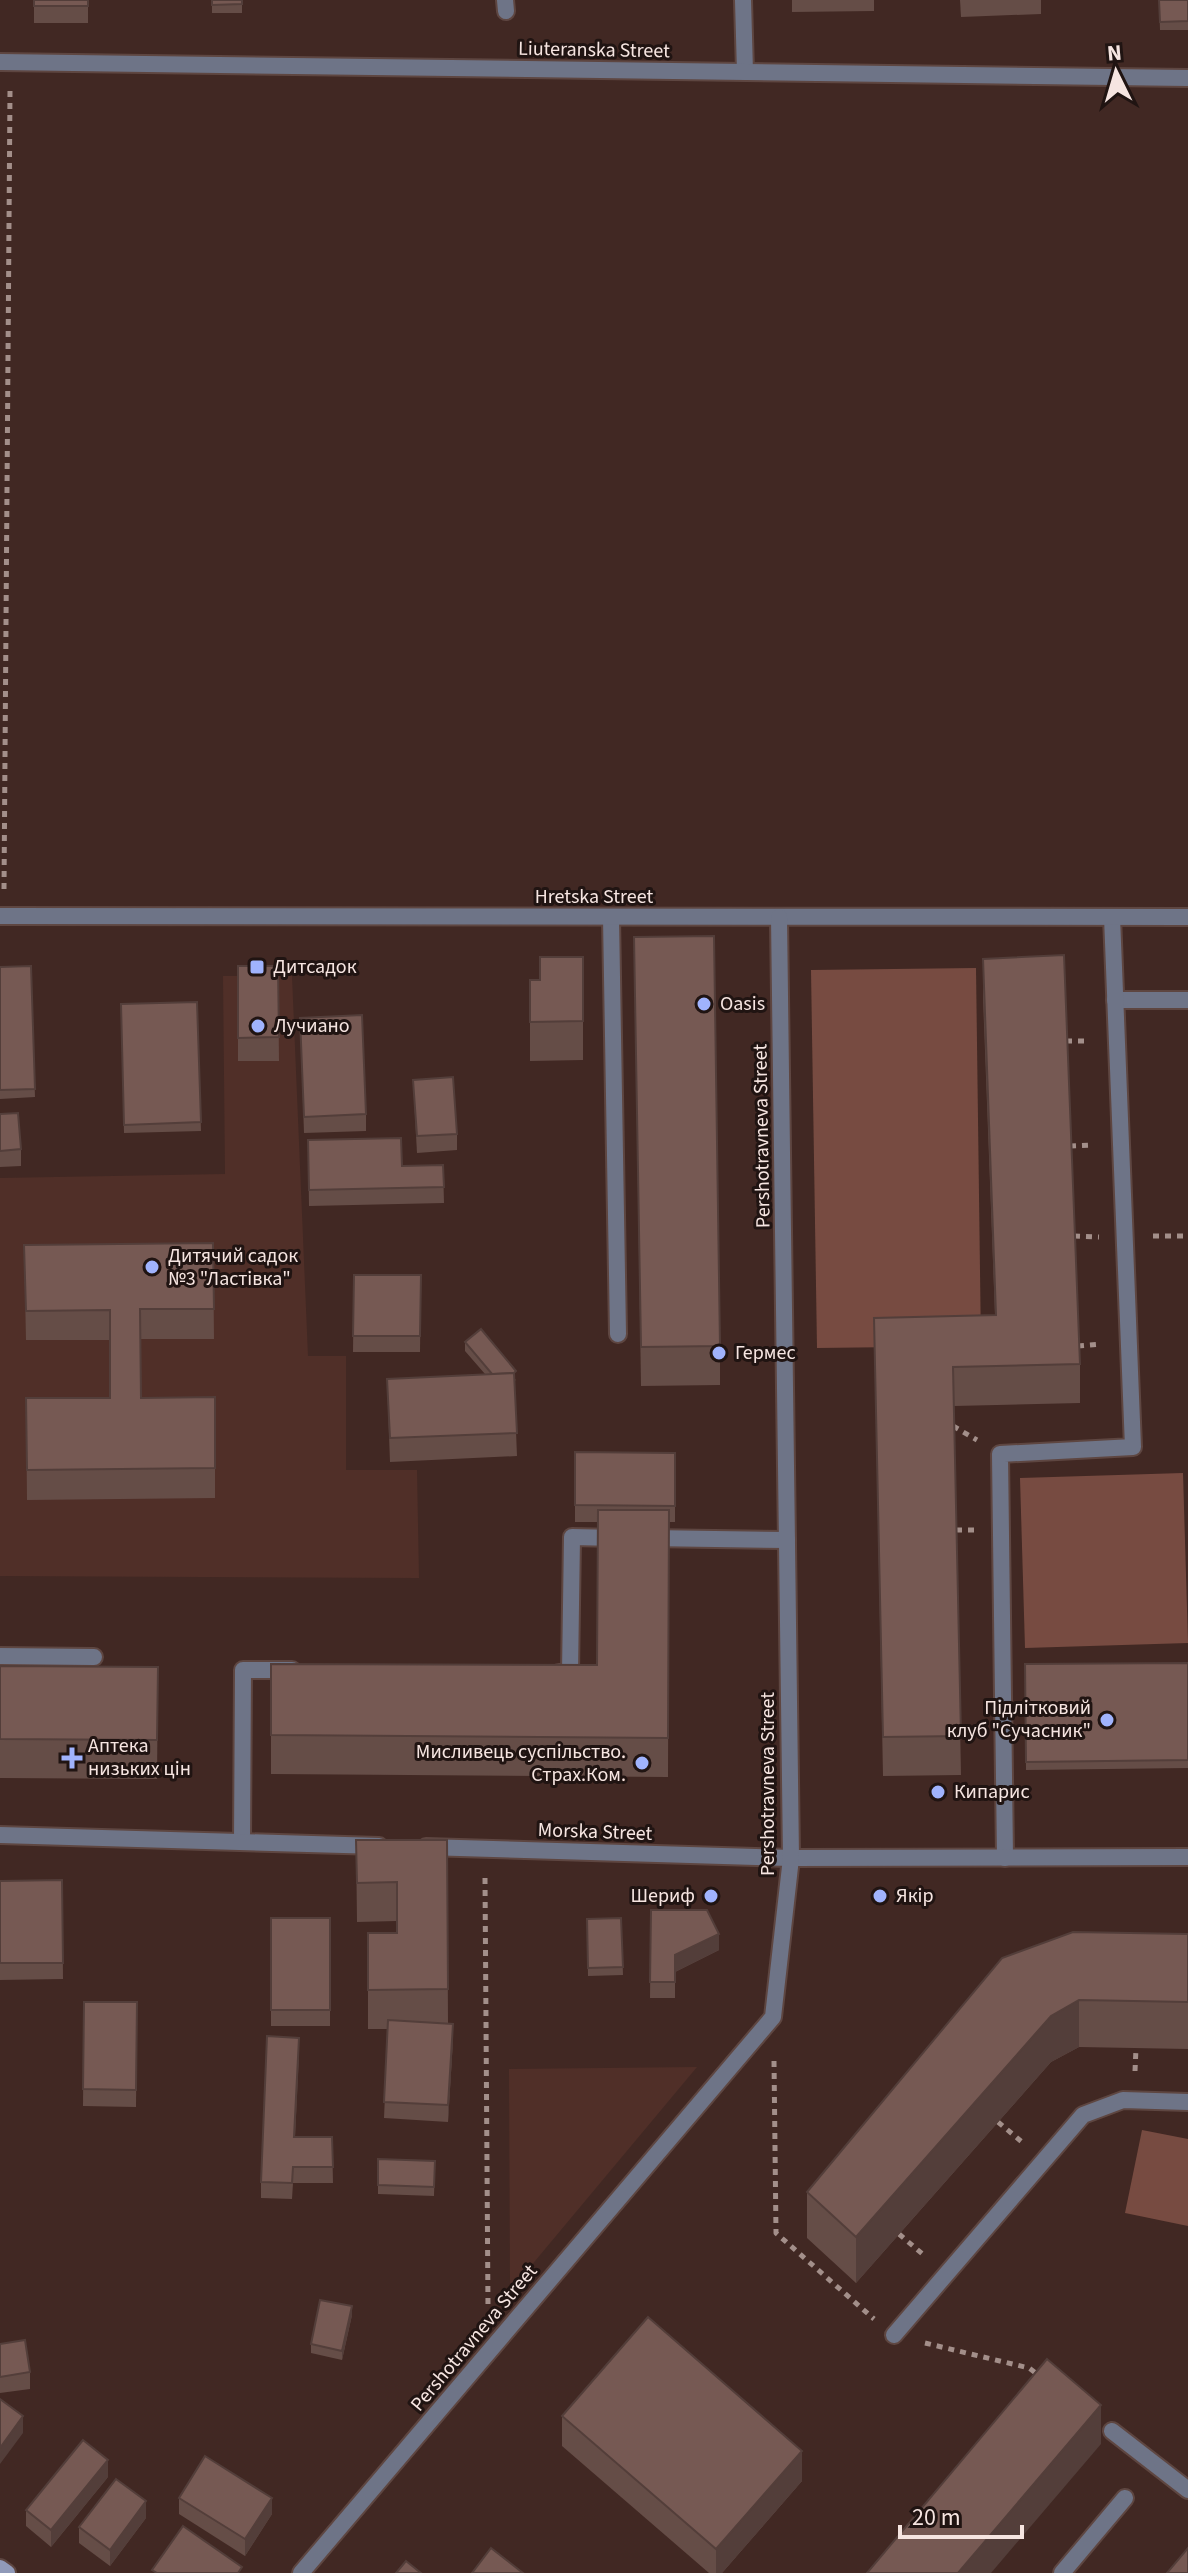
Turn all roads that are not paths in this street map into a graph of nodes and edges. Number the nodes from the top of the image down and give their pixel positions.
1 (743, 0) edge
2 (5, 62) edge
3 (745, 72) junction
4 (1188, 78) edge
5 (2, 916) edge
6 (611, 917) junction
7 (779, 917) junction
8 (1112, 917) junction
9 (1188, 917) edge
10 (1115, 1000) junction
11 (1188, 1000) edge
12 (618, 1334) dead end
13 (787, 1540) junction
14 (0, 1656) edge
15 (94, 1657) dead end
16 (302, 1670) edge
17 (545, 1673) edge
18 (0, 1835) edge
19 (242, 1842) junction
20 (1188, 1857) edge
21 (791, 1858) junction
22 (1005, 1858) junction
23 (1188, 2102) edge
24 (894, 2335) road end
25 (1112, 2431) dead end
26 (1188, 2490) edge
27 (1125, 2498) dead end
28 (0, 2568) edge
29 (7, 2573) edge
30 (301, 2573) edge
31 (1062, 2573) edge

1 - 3 street
2 - 3 street, Liuteranska Street
3 - 4 street, Liuteranska Street
5 - 6 street, Hretska Street
6 - 7 street, Hretska Street
6 - 12 street
7 - 8 street, Hretska Street
7 - 13 street, Pershotravneva Street
8 - 9 street, Hretska Street
8 - 10 street
10 - 11 street
10 - 22 street
13 - 17 street
13 - 21 street, Pershotravneva Street
14 - 15 street
16 - 19 street
18 - 19 street, Morska Street
19 - 21 street, Morska Street
20 - 22 street, Morska Street
21 - 22 street, Morska Street
21 - 30 street, Pershotravneva Street
23 - 24 street
25 - 26 street
27 - 31 street
28 - 29 main road

